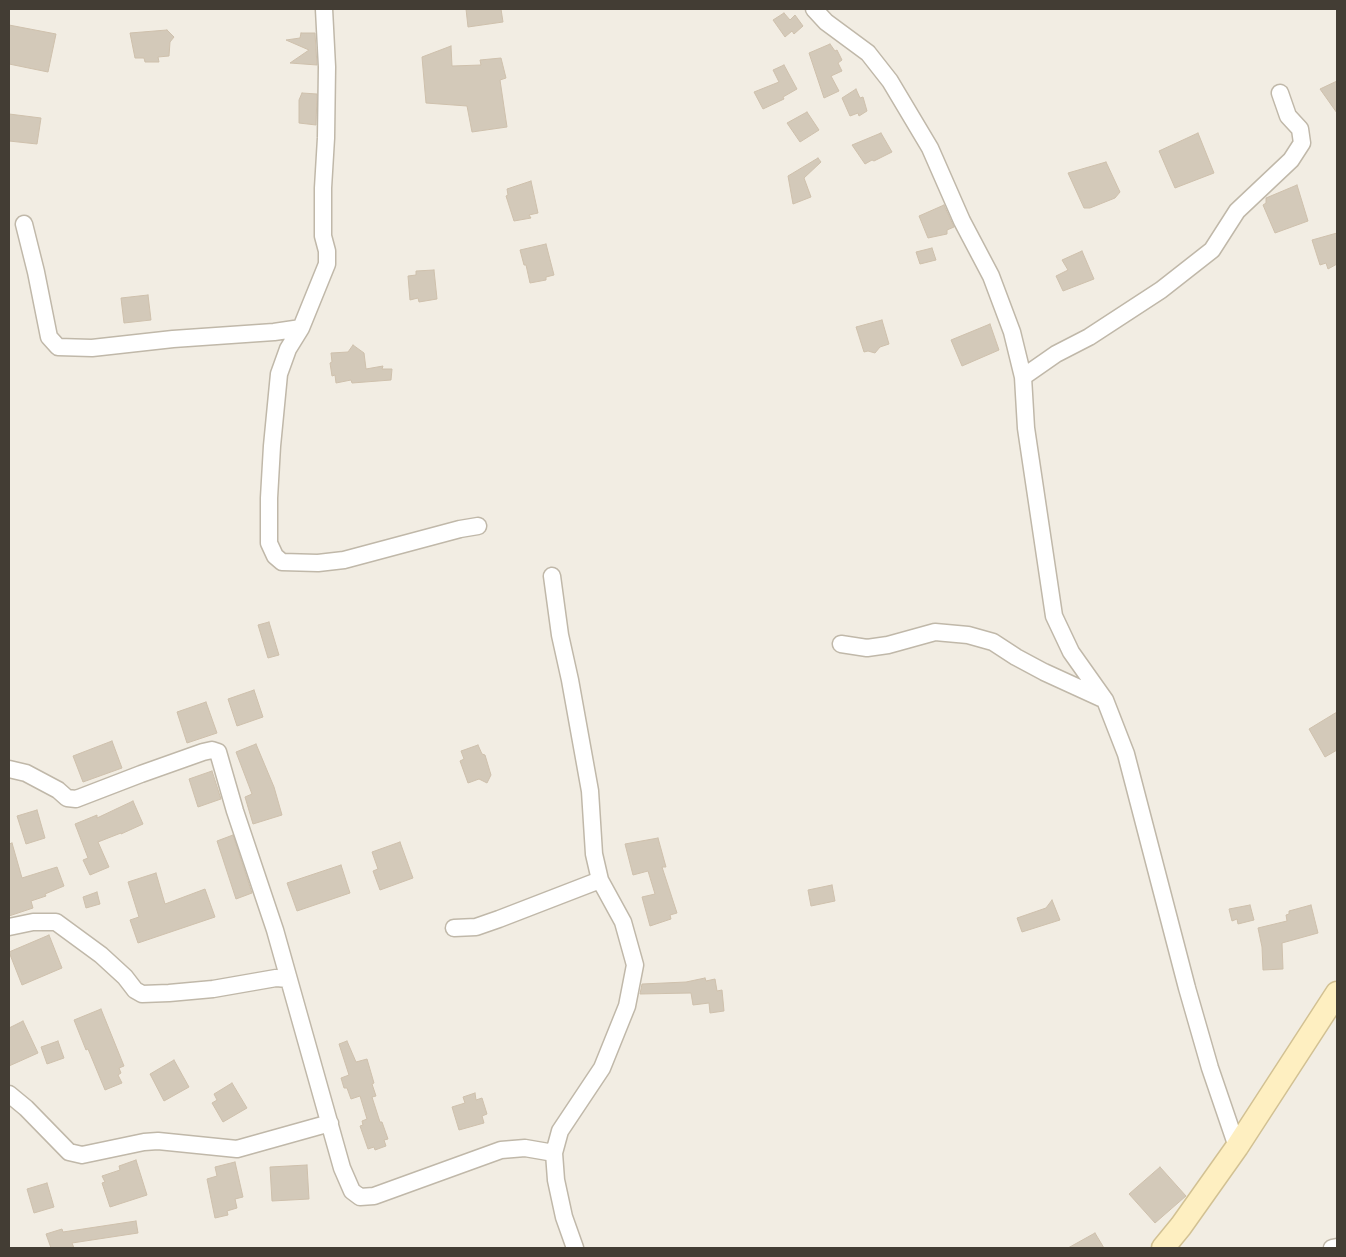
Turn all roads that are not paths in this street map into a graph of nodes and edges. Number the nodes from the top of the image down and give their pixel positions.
1 (324, 9) edge
2 (814, 9) edge
3 (1280, 93) dead end
4 (24, 224) dead end
5 (301, 328) junction
6 (1023, 377) junction
7 (478, 526) dead end
8 (552, 576) dead end
9 (841, 644) dead end
10 (1105, 700) junction
11 (9, 769) edge
12 (600, 880) junction
13 (9, 927) edge
14 (454, 928) dead end
15 (288, 979) junction
16 (1337, 993) edge
17 (9, 1094) edge
18 (330, 1123) junction
19 (1237, 1147) junction
20 (554, 1153) junction
21 (1337, 1247) edge
22 (575, 1248) edge
23 (1163, 1248) edge
24 (1332, 1248) edge

1 - 5 street
2 - 6 street
3 - 6 street
4 - 5 street
5 - 7 street
6 - 10 street
8 - 12 street
9 - 10 street
10 - 19 street
11 - 15 street
12 - 14 street
12 - 20 street
13 - 15 street
15 - 18 street
16 - 19 street
17 - 18 street
18 - 20 street
19 - 23 street
20 - 22 street
21 - 24 street

